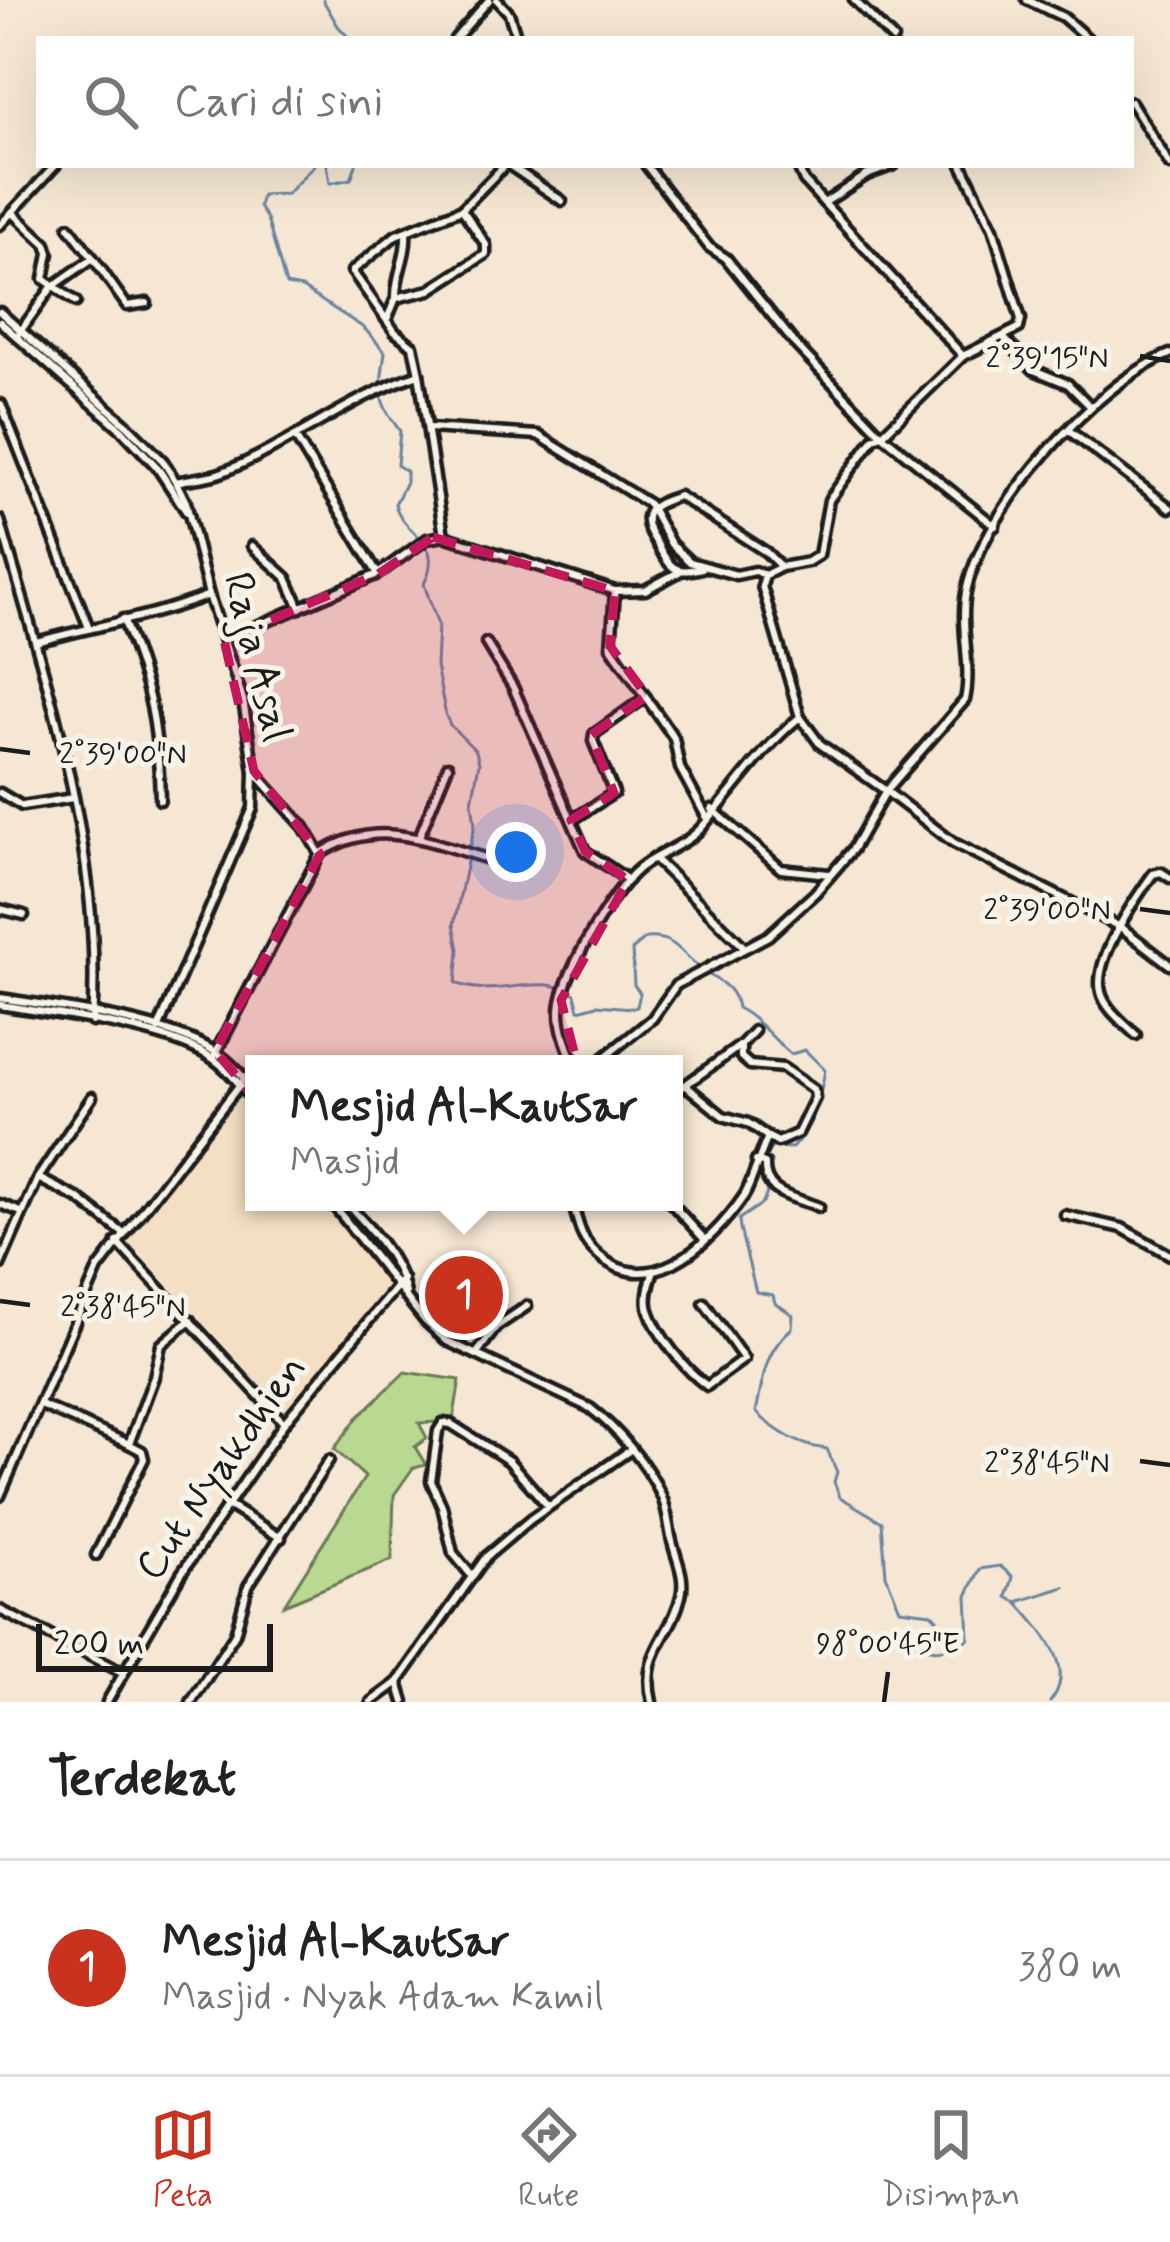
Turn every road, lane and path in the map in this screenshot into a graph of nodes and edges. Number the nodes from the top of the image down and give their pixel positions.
1 (493, 0) edge
2 (854, 0) edge
3 (1027, 0) edge
4 (458, 36) edge
5 (516, 36) edge
6 (890, 36) edge
7 (1085, 36) edge
8 (1134, 107) edge
9 (1170, 165) edge
10 (53, 168) edge
11 (504, 168) edge
12 (512, 168) edge
13 (648, 168) edge
14 (798, 168) edge
15 (864, 168) edge
16 (886, 168) edge
17 (963, 168) edge
18 (867, 175) junction
19 (562, 201) dead end
20 (824, 203) junction
21 (462, 209) junction
22 (12, 212) junction
23 (0, 225) edge
24 (69, 226) dead end
25 (406, 230) junction
26 (93, 258) junction
27 (52, 287) junction
28 (395, 298) junction
29 (76, 302) dead end
30 (147, 303) dead end
31 (0, 312) edge
32 (387, 320) junction
33 (0, 322) edge
34 (19, 333) junction
35 (1004, 337) junction
36 (1170, 354) edge
37 (963, 356) junction
38 (418, 374) junction
39 (1, 404) edge
40 (1089, 405) junction
41 (429, 428) junction
42 (1068, 429) junction
43 (883, 435) junction
44 (296, 438) junction
45 (176, 482) junction
46 (652, 507) junction
47 (1170, 508) edge
48 (186, 511) junction
49 (0, 520) edge
50 (995, 526) junction
51 (444, 536) junction
52 (252, 546) dead end
53 (10, 558) junction
54 (0, 562) edge
55 (702, 567) junction
56 (781, 567) junction
57 (682, 570) junction
58 (378, 574) junction
59 (765, 575) junction
60 (616, 591) junction
61 (209, 595) junction
62 (300, 608) junction
63 (123, 619) junction
64 (89, 628) junction
65 (224, 640) junction
66 (36, 642) junction
67 (485, 643) dead end
68 (647, 696) junction
69 (800, 717) junction
70 (448, 766) dead end
71 (254, 771) junction
72 (886, 791) junction
73 (0, 793) edge
74 (73, 798) junction
75 (160, 800) dead end
76 (712, 809) junction
77 (707, 818) junction
78 (572, 820) junction
79 (419, 837) junction
80 (320, 854) junction
81 (655, 859) junction
82 (492, 860) dead end
83 (829, 874) junction
84 (1170, 878) edge
85 (628, 880) junction
86 (0, 909) edge
87 (24, 915) dead end
88 (1121, 928) junction
89 (745, 948) junction
90 (1170, 965) edge
91 (0, 1001) edge
92 (92, 1018) junction
93 (158, 1030) junction
94 (754, 1031) dead end
95 (1136, 1035) dead end
96 (178, 1040) junction
97 (741, 1045) junction
98 (214, 1054) junction
99 (572, 1055) edge
100 (607, 1055) edge
101 (242, 1082) junction
102 (245, 1084) edge
103 (685, 1085) joint
104 (245, 1087) edge
105 (92, 1097) dead end
106 (768, 1137) junction
107 (760, 1163) junction
108 (38, 1178) junction
109 (0, 1204) edge
110 (820, 1207) dead end
111 (339, 1211) edge
112 (354, 1211) edge
113 (574, 1211) edge
114 (678, 1211) edge
115 (21, 1212) junction
116 (1065, 1215) dead end
117 (124, 1234) junction
118 (705, 1240) junction
119 (117, 1242) junction
120 (1170, 1256) edge
121 (0, 1265) edge
122 (653, 1273) junction
123 (400, 1282) junction
124 (704, 1303) dead end
125 (527, 1306) dead end
126 (190, 1320) junction
127 (477, 1353) junction
128 (41, 1405) junction
129 (284, 1423) junction
130 (129, 1444) junction
131 (630, 1450) junction
132 (329, 1460) dead end
133 (0, 1496) edge
134 (229, 1506) junction
135 (548, 1506) junction
136 (281, 1538) junction
137 (96, 1555) dead end
138 (472, 1576) junction
139 (0, 1610) edge
140 (124, 1673) junction
141 (398, 1682) junction
142 (107, 1702) edge
143 (191, 1702) edge
144 (370, 1702) edge
145 (404, 1702) edge
146 (652, 1702) edge

1 - 4 street
1 - 5 street
2 - 6 street
3 - 7 street
8 - 9 street
10 - 22 street
11 - 21 street
12 - 19 street
13 - 43 street
14 - 20 street
15 - 18 street
16 - 18 street
17 - 35 street
18 - 20 street
20 - 37 street
21 - 25 street
21 - 28 street
22 - 23 street
22 - 27 street
24 - 26 street
25 - 28 street
25 - 32 street
26 - 27 street
26 - 30 street
27 - 29 street
27 - 34 street
28 - 32 street
31 - 34 street, Raja Asal
32 - 38 street
33 - 34 street, Raja Asal
34 - 45 street, Raja Asal
34 - 48 street, Raja Asal
35 - 37 street
35 - 40 street
36 - 40 street
37 - 43 street
38 - 41 street
38 - 44 street
39 - 64 street
40 - 42 street
41 - 46 street
41 - 51 street
42 - 47 street
42 - 50 street
43 - 50 street
43 - 56 street
44 - 45 street
44 - 58 street
45 - 48 street, Raja Asal
46 - 55 street
46 - 56 street
46 - 57 street
48 - 61 street, Raja Asal
49 - 53 street
50 - 72 street
51 - 58 street
51 - 60 street
52 - 62 street
53 - 54 street
53 - 66 street
55 - 57 street
55 - 59 street
56 - 59 street
57 - 60 street
58 - 62 street
59 - 69 street
60 - 68 street
61 - 63 street
61 - 65 street, Raja Asal
62 - 65 street
63 - 64 street
63 - 75 street
64 - 66 street
65 - 71 street, Raja Asal
66 - 74 street
67 - 78 street
68 - 77 street
68 - 78 street
69 - 72 street
69 - 76 street
70 - 79 street
71 - 80 street, Raja Asal
71 - 93 street
72 - 83 street
72 - 88 street
73 - 74 street
74 - 92 street
76 - 77 street
76 - 83 street
77 - 81 street
78 - 85 street
79 - 80 street
79 - 82 street
80 - 98 street
81 - 85 street
81 - 89 street
83 - 89 street
84 - 88 street
85 - 99 street
86 - 87 street
88 - 90 street
88 - 95 street
89 - 100 street
91 - 92 street
92 - 93 street
92 - 96 street
93 - 96 street
94 - 97 street
96 - 98 street
97 - 103 street
97 - 106 street
98 - 101 street
101 - 102 street
101 - 104 street
101 - 117 street
103 - 106 street
105 - 108 street
106 - 107 street
107 - 110 street
107 - 118 street
108 - 115 street
108 - 117 street
109 - 115 street
111 - 123 street
112 - 123 street
113 - 122 street
114 - 118 street
115 - 121 street
116 - 120 street
117 - 119 street
118 - 122 street
119 - 126 street
119 - 128 street
122 - 124 street
123 - 127 street
123 - 129 street, Cut Nyakdhien
125 - 127 street
126 - 129 street
126 - 130 street
127 - 131 street
128 - 130 street
128 - 133 street
129 - 134 street, Cut Nyakdhien
130 - 137 street
131 - 135 street
131 - 146 street
132 - 136 street
134 - 136 street
134 - 140 street, Cut Nyakdhien
135 - 138 street
135 - 138 street
136 - 143 street
138 - 141 street
139 - 140 street
140 - 142 street, Cut Nyakdhien
141 - 144 street
141 - 145 street

